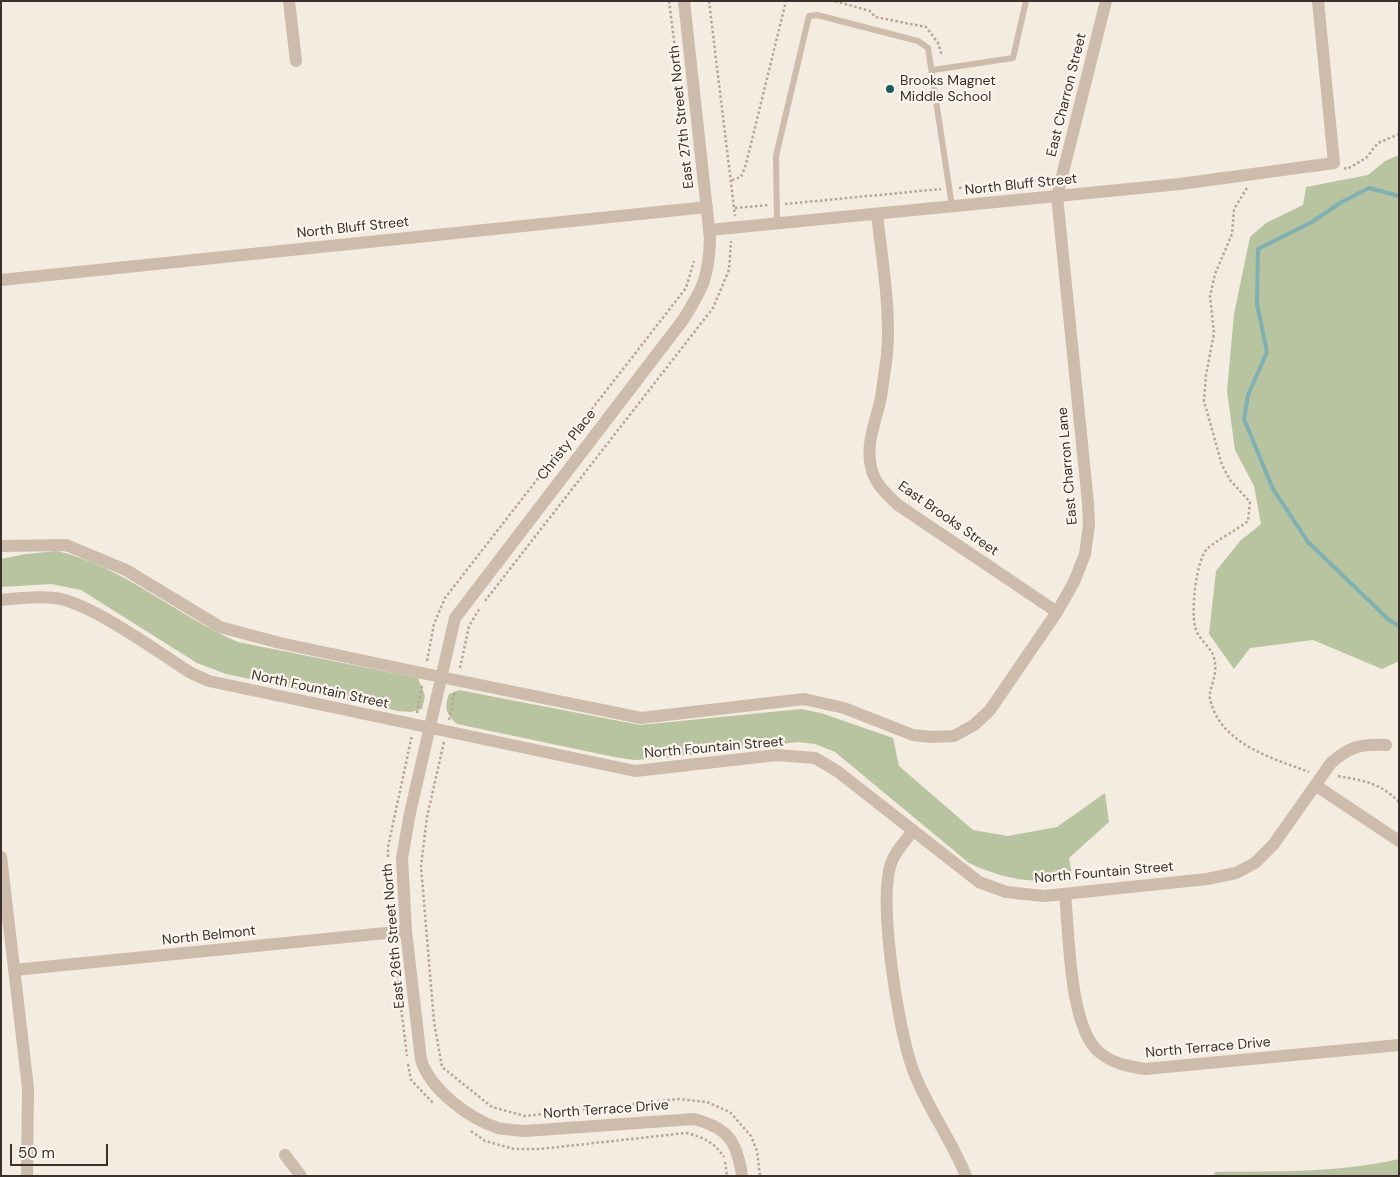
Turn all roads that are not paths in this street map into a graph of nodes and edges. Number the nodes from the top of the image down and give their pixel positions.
1 (289, 1) edge
2 (684, 1) edge
3 (1026, 1) edge
4 (1106, 1) edge
5 (1318, 1) edge
6 (296, 62) dead end
7 (933, 70) junction
8 (1056, 196) junction
9 (952, 206) junction
10 (707, 207) junction
11 (877, 214) junction
12 (777, 224) junction
13 (709, 230) junction
14 (1, 280) edge
15 (1, 546) edge
16 (1, 600) edge
17 (1057, 612) junction
18 (441, 677) junction
19 (430, 728) junction
20 (1386, 745) dead end
21 (1313, 779) junction
22 (914, 830) junction
23 (1399, 841) edge
24 (1, 857) edge
25 (2, 879) edge
26 (1065, 894) junction
27 (406, 931) junction
28 (14, 970) junction
29 (1399, 1045) edge
30 (472, 1115) joint
31 (285, 1156) dead end
32 (27, 1176) edge
33 (301, 1176) edge
34 (742, 1176) edge
35 (966, 1176) edge

1 - 6 street
2 - 10 street, East 27th Street North
3 - 7 lane
4 - 8 street, East Charron Street
5 - 8 street, North Bluff Street
7 - 9 lane
7 - 12 lane
8 - 9 street, North Bluff Street
8 - 17 street, East Charron Lane
9 - 11 street, North Bluff Street
10 - 13 street, East 27th Street North
10 - 14 street, North Bluff Street
11 - 12 street, North Bluff Street
11 - 17 street, East Brooks Street
12 - 13 street, North Bluff Street
13 - 18 street, Christy Place
15 - 18 street
16 - 19 street, North Fountain Street
17 - 18 street, East Charron Lane
18 - 19 street, East 26th Street North
19 - 22 street, North Fountain Street
19 - 27 street, East 26th Street North
20 - 21 street, North Fountain Street
21 - 23 street
21 - 26 street, North Fountain Street
22 - 26 street, North Fountain Street
22 - 35 street
24 - 25 street
25 - 28 street
26 - 29 street, North Terrace Drive
27 - 28 street, North Belmont
27 - 30 street, East 26th Street North
28 - 32 street
30 - 34 street, North Terrace Drive
31 - 33 street

